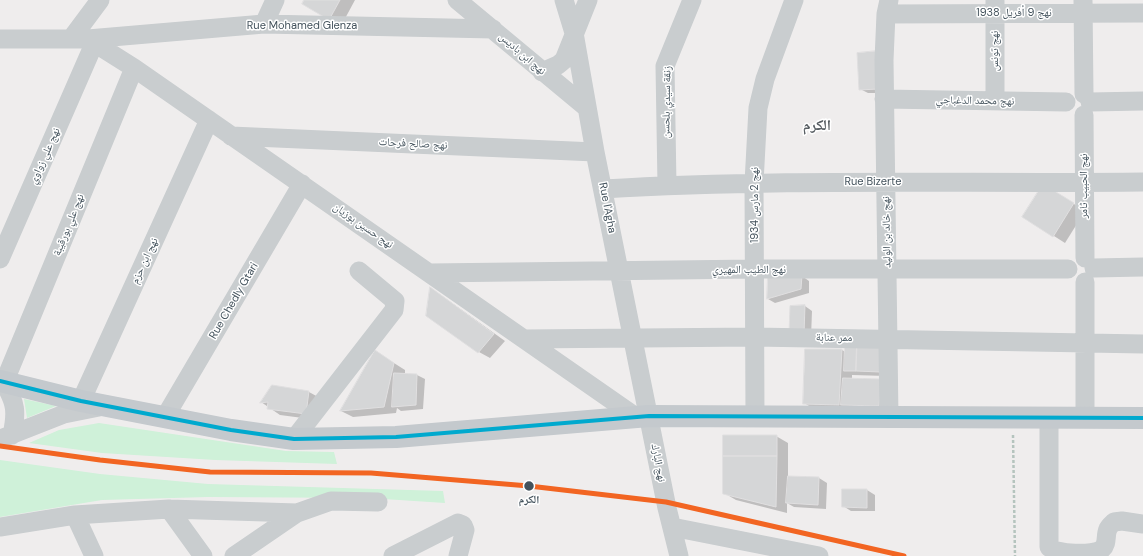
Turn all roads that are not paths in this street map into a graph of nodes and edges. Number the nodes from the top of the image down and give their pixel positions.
1 (100, 0) edge
2 (275, 0) edge
3 (457, 0) edge
4 (564, 0) edge
5 (588, 0) edge
6 (692, 0) edge
7 (794, 0) edge
8 (995, 6) edge
9 (887, 7) edge
10 (1084, 7) edge
11 (1143, 14) edge
12 (264, 24) junction
13 (493, 29) junction
14 (574, 33) junction
15 (0, 39) edge
16 (83, 44) junction
17 (134, 68) junction
18 (542, 72) junction
19 (884, 99) junction
20 (995, 101) junction
21 (1143, 101) edge
22 (1086, 103) junction
23 (587, 108) junction
24 (209, 120) junction
25 (231, 136) junction
26 (595, 152) junction
27 (886, 181) junction
28 (1143, 182) edge
29 (754, 183) junction
30 (1084, 183) junction
31 (302, 184) junction
32 (667, 185) junction
33 (604, 189) junction
34 (0, 259) edge
35 (1143, 267) edge
36 (755, 269) junction
37 (1088, 269) junction
38 (888, 270) junction
39 (359, 271) dead end
40 (619, 271) junction
41 (430, 273) junction
42 (755, 337) junction
43 (524, 339) junction
44 (633, 339) junction
45 (888, 339) junction
46 (1086, 343) junction
47 (1143, 344) edge
48 (2, 382) edge
49 (81, 401) junction
50 (107, 406) junction
51 (642, 416) junction
52 (754, 417) junction
53 (889, 417) junction
54 (1049, 417) junction
55 (1085, 417) junction
56 (165, 418) junction
57 (1143, 418) edge
58 (6, 437) edge
59 (294, 439) junction
60 (378, 502) dead end
61 (169, 509) junction
62 (297, 513) junction
63 (75, 515) junction
64 (1143, 524) edge
65 (0, 527) edge
66 (672, 527) junction
67 (94, 556) edge
68 (203, 556) edge
69 (234, 556) edge
70 (393, 556) edge
71 (458, 556) edge
72 (679, 556) edge
73 (819, 556) edge

1 - 16 street, نهج علي زواوي
2 - 12 street
3 - 13 street, نهج ابن باديس
4 - 14 street, Rue l'Agha
5 - 14 street
6 - 32 street, زنقة سيدي بلحسن
7 - 29 street, نهج 2 مارس 1934
8 - 9 street, نهج 9 أفريل 1938
8 - 10 street, نهج 9 أفريل 1938
8 - 20 street, نهج تونس
9 - 19 street, نهج خالد بن الوليد
10 - 11 street, نهج 9 أفريل 1938
10 - 22 street, نهج الحبيب ثامر
12 - 13 street, Rue Mohamed Glenza
12 - 16 street, Rue Mohamed Glenza
13 - 18 street, نهج ابن باديس
14 - 18 street
14 - 23 street, Rue l'Agha
15 - 16 street, Rue Mohamed Glenza
16 - 17 street, نهج حسين بوزيان
16 - 34 street, نهج علي زواوي
17 - 24 street, نهج حسين بوزيان
17 - 48 street, نهج علي بورقيبة
18 - 23 street, نهج ابن باديس
19 - 20 street, نهج محمد الدغباجي
19 - 27 street, نهج خالد بن الوليد
20 - 22 street, نهج محمد الدغباجي
21 - 22 street
22 - 30 street, نهج الحبيب ثامر
23 - 26 street, Rue l'Agha
24 - 25 street, نهج حسين بوزيان
24 - 49 street, نهج ابن حزم
25 - 26 street, نهج صالح فرحات
25 - 31 street, نهج حسين بوزيان
26 - 33 street, Rue l'Agha
27 - 29 street, Rue Bizerte
27 - 30 street, Rue Bizerte
27 - 38 street, نهج خالد بن الوليد
28 - 30 street, Rue Bizerte
29 - 32 street, Rue Bizerte
29 - 36 street, نهج 2 مارس 1934
30 - 37 street, نهج الحبيب ثامر
31 - 41 street, نهج حسين بوزيان
31 - 56 street, Rue Chedly Gtari
32 - 33 street, Rue Bizerte
33 - 40 street, Rue l'Agha
35 - 37 street
36 - 38 street, نهج الطيب المهيري
36 - 40 street, نهج الطيب المهيري
36 - 42 street, نهج 2 مارس 1934
37 - 38 street, نهج الطيب المهيري
37 - 46 street, نهج الحبيب ثامر
38 - 45 street, نهج خالد بن الوليد
39 - 59 street
40 - 41 street, نهج الطيب المهيري
40 - 44 street, Rue l'Agha
41 - 43 street, نهج حسين بوزيان
42 - 44 street, ممر عنابة
42 - 45 street, ممر عنابة
42 - 52 street, نهج 2 مارس 1934
43 - 44 street, ممر عنابة
43 - 51 street, نهج حسين بوزيان
44 - 51 street, Rue l'Agha
45 - 46 street, ممر عنابة
45 - 53 street, نهج خالد بن الوليد
46 - 47 street, ممر عنابة
46 - 55 street, نهج الحبيب ثامر
48 - 49 main road
48 - 58 street
49 - 50 main road
50 - 56 main road
50 - 58 street
51 - 52 main road
51 - 59 main road
51 - 66 street, نهج البارك
52 - 53 main road
53 - 54 main road
54 - 55 main road
54 - 64 street
55 - 57 main road
56 - 59 main road
60 - 62 street
61 - 62 street
61 - 63 street
61 - 68 street
62 - 69 street
63 - 65 street
63 - 67 street
66 - 72 street, نهج البارك
66 - 73 street
70 - 71 street

